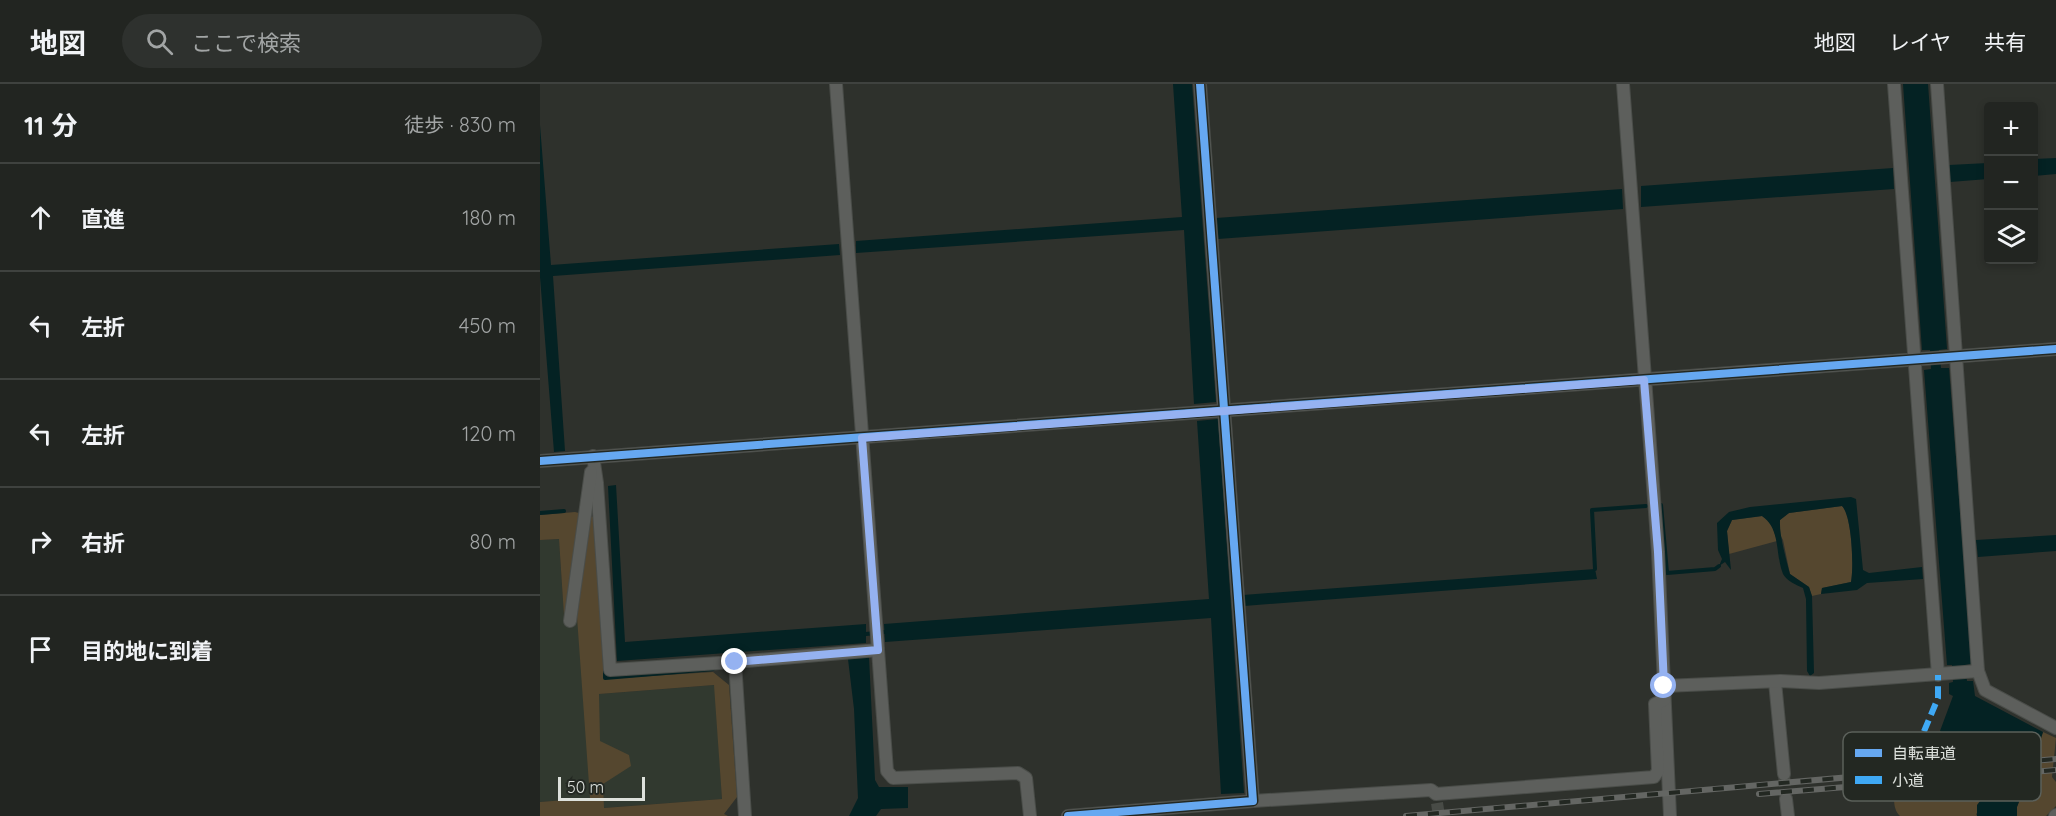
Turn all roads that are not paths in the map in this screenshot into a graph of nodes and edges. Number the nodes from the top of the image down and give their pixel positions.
1 (836, 84) edge
2 (1200, 84) edge
3 (1623, 84) edge
4 (1894, 84) edge
5 (1937, 84) edge
6 (2056, 349) edge
7 (1950, 357) junction
8 (1920, 359) junction
9 (1644, 380) junction
10 (1224, 410) junction
11 (862, 438) junction
12 (593, 456) junction
13 (540, 461) edge
14 (570, 621) dead end
15 (878, 650) junction
16 (735, 662) junction
17 (1974, 671) junction
18 (1943, 674) junction
19 (1775, 682) junction
20 (1664, 686) junction
21 (1664, 700) junction
22 (2056, 728) edge
23 (1784, 774) tunnel mouth
24 (1786, 799) tunnel mouth
25 (1241, 801) junction
26 (744, 816) edge
27 (1030, 816) edge
28 (1068, 816) edge
29 (1670, 816) edge
30 (1788, 816) edge

1 - 11 street
2 - 10 street
3 - 9 street
4 - 8 street
5 - 7 street
6 - 7 street
7 - 8 street
7 - 17 street
8 - 9 street
8 - 18 street
9 - 10 street
9 - 20 street
10 - 11 street
10 - 25 street
11 - 12 street
11 - 15 street
12 - 13 street
12 - 14 street
12 - 16 street
15 - 16 street
15 - 27 street
16 - 26 street
17 - 18 street
17 - 22 street
18 - 19 street
19 - 20 street
19 - 23 street
20 - 21 street
21 - 25 street
21 - 29 street
24 - 30 street
25 - 28 street

